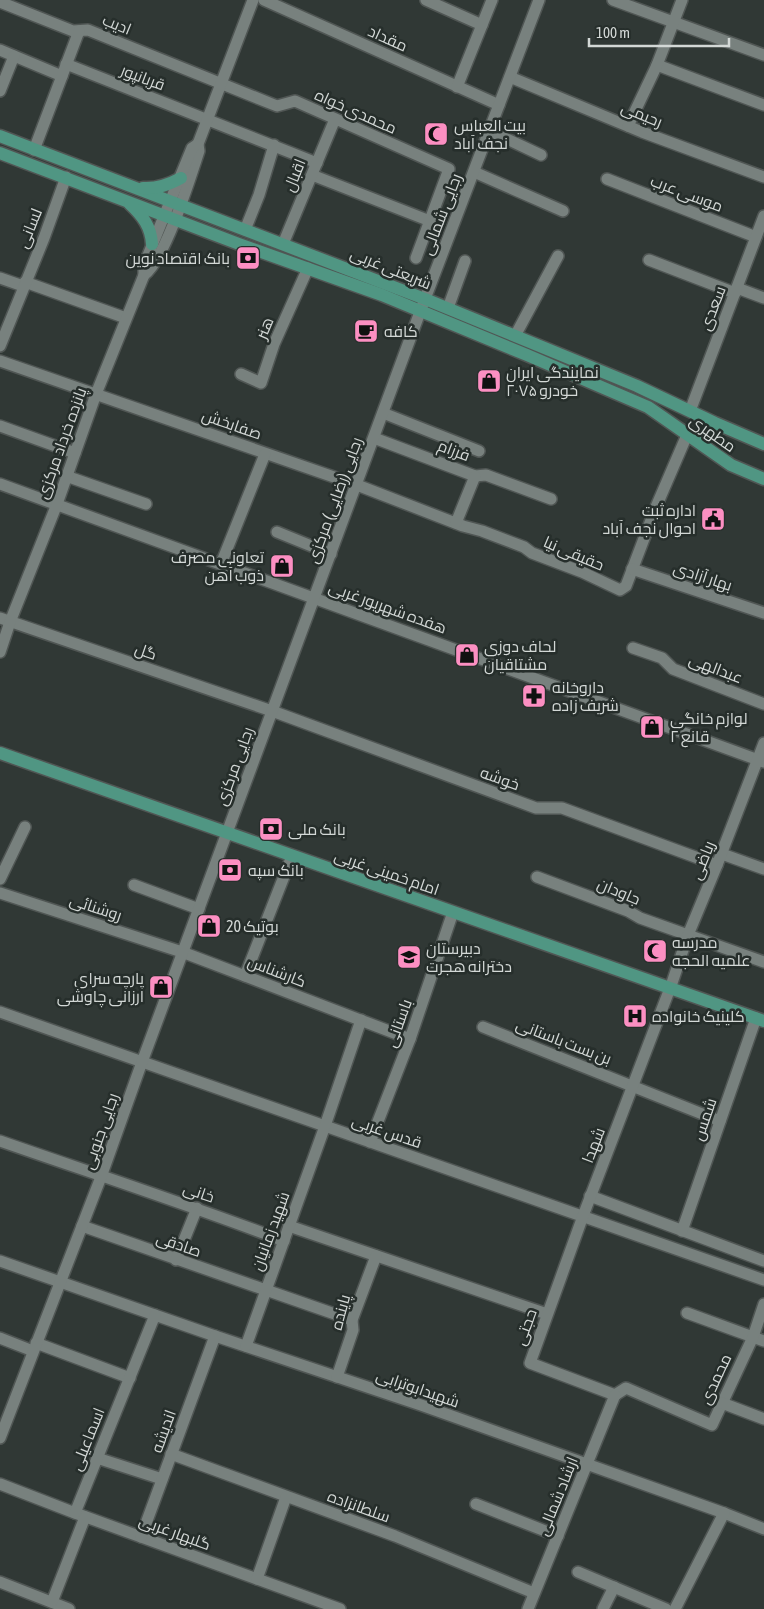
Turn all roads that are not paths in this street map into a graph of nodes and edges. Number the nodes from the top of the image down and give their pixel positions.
1 (253, 0) edge
2 (264, 0) edge
3 (426, 0) edge
4 (492, 0) edge
5 (539, 0) edge
6 (613, 0) edge
7 (682, 0) edge
8 (0, 2) edge
9 (673, 22) junction
10 (482, 25) junction
11 (79, 31) junction
12 (0, 50) edge
13 (764, 55) edge
14 (14, 56) junction
15 (66, 64) junction
16 (657, 65) junction
17 (62, 76) junction
18 (510, 76) junction
19 (221, 84) junction
20 (457, 86) junction
21 (0, 91) edge
22 (499, 105) junction
23 (764, 105) edge
24 (208, 119) junction
25 (334, 119) junction
26 (628, 126) junction
27 (490, 131) junction
28 (0, 136) edge
29 (198, 144) junction
30 (274, 145) junction
31 (34, 150) junction
32 (0, 153) edge
33 (541, 155) dead end
34 (317, 163) junction
35 (474, 172) junction
36 (312, 175) junction
37 (66, 177) junction
38 (180, 178) junction
39 (764, 178) edge
40 (607, 179) dead end
41 (133, 188) junction
42 (126, 201) junction
43 (175, 203) junction
44 (563, 211) dead end
45 (170, 217) junction
46 (430, 221) junction
47 (761, 227) edge
48 (245, 230) junction
49 (152, 244) junction
50 (283, 244) junction
51 (558, 256) dead end
52 (416, 258) dead end
53 (649, 260) dead end
54 (465, 261) dead end
55 (308, 268) junction
56 (144, 275) junction
57 (0, 278) edge
58 (24, 284) junction
59 (736, 291) junction
60 (764, 298) edge
61 (425, 299) junction
62 (448, 308) junction
63 (420, 312) junction
64 (126, 318) junction
65 (515, 336) junction
66 (0, 346) edge
67 (0, 361) edge
68 (241, 374) dead end
69 (96, 394) junction
70 (648, 407) joint
71 (690, 411) junction
72 (383, 413) junction
73 (0, 426) edge
74 (688, 435) junction
75 (374, 438) junction
76 (764, 444) edge
77 (479, 451) dead end
78 (75, 453) junction
79 (265, 454) junction
80 (66, 476) junction
81 (475, 476) junction
82 (764, 479) edge
83 (0, 484) edge
84 (357, 485) junction
85 (551, 499) dead end
86 (56, 504) junction
87 (146, 504) dead end
88 (456, 523) junction
89 (277, 532) dead end
90 (331, 554) junction
91 (221, 564) junction
92 (632, 570) junction
93 (314, 598) junction
94 (764, 613) edge
95 (3, 622) edge
96 (633, 648) dead end
97 (0, 652) edge
98 (764, 704) edge
99 (272, 711) junction
100 (764, 743) edge
101 (0, 754) edge
102 (761, 761) edge
103 (24, 827) dead end
104 (227, 833) junction
105 (722, 854) junction
106 (292, 856) junction
107 (717, 865) junction
108 (764, 869) edge
109 (537, 877) dead end
110 (0, 879) edge
111 (134, 885) dead end
112 (0, 893) edge
113 (199, 909) junction
114 (454, 912) junction
115 (688, 935) junction
116 (182, 952) junction
117 (764, 962) edge
118 (245, 976) junction
119 (670, 988) junction
120 (0, 1012) edge
121 (361, 1020) junction
122 (760, 1020) edge
123 (483, 1026) dead end
124 (410, 1039) junction
125 (142, 1062) junction
126 (633, 1085) junction
127 (720, 1121) junction
128 (325, 1126) junction
129 (0, 1141) edge
130 (370, 1142) junction
131 (102, 1177) junction
132 (590, 1196) junction
133 (197, 1208) junction
134 (583, 1216) junction
135 (82, 1226) junction
136 (289, 1226) junction
137 (682, 1230) junction
138 (284, 1241) junction
139 (376, 1256) junction
140 (176, 1260) junction
141 (0, 1261) edge
142 (764, 1261) edge
143 (764, 1280) edge
144 (60, 1282) junction
145 (266, 1291) junction
146 (764, 1304) edge
147 (687, 1313) dead end
148 (547, 1314) junction
149 (155, 1315) junction
150 (352, 1320) junction
151 (216, 1336) junction
152 (753, 1337) junction
153 (0, 1338) edge
154 (764, 1341) edge
155 (246, 1346) junction
156 (34, 1347) junction
157 (338, 1377) junction
158 (130, 1378) junction
159 (615, 1394) junction
160 (722, 1404) junction
161 (764, 1419) edge
162 (0, 1438) edge
163 (171, 1454) junction
164 (98, 1458) junction
165 (587, 1464) junction
166 (162, 1479) junction
167 (0, 1484) edge
168 (286, 1497) junction
169 (476, 1504) dead end
170 (724, 1513) junction
171 (80, 1515) junction
172 (764, 1529) edge
173 (558, 1536) junction
174 (141, 1537) junction
175 (578, 1572) dead end
176 (257, 1579) junction
177 (0, 1582) edge
178 (614, 1587) junction
179 (534, 1594) junction
180 (52, 1602) junction
181 (69, 1609) edge
182 (340, 1609) edge
183 (528, 1609) edge
184 (603, 1609) edge
185 (666, 1609) edge
186 (675, 1609) edge

1 - 19 street
2 - 20 street, مقداد
3 - 10 street
4 - 10 street
5 - 18 street, رجایی شمالی
6 - 9 street
7 - 9 street
8 - 11 street, ادیب
9 - 13 street
9 - 16 street
10 - 20 street
11 - 15 street
11 - 19 street, ادیب
12 - 14 street
14 - 17 street
14 - 21 street
15 - 17 street
15 - 24 street, قربانپور
16 - 23 street
16 - 26 street
17 - 31 street
18 - 22 street, رجایی شمالی
18 - 26 street, رحیمی
19 - 24 street
19 - 25 street, محمدی خواه
20 - 22 street, مقداد
22 - 27 street, رجایی شمالی
24 - 29 street
24 - 30 street, قربانپور
25 - 34 street, اقبال
25 - 46 street, محمدی خواه
26 - 39 street, رحیمی
27 - 33 street
27 - 35 street, رجایی شمالی
28 - 31 main road, شریعتی غربی
29 - 38 street
29 - 43 street
30 - 34 street, قربانپور
30 - 48 street
31 - 41 main road, شریعتی غربی
32 - 37 main road, شریعتی غربی
34 - 36 street, اقبال
35 - 44 street
35 - 61 street, رجایی شمالی
36 - 46 street
36 - 50 street, اقبال
37 - 42 main road, شریعتی غربی
37 - 58 street, لسانی
38 - 41 main road
38 - 43 street
40 - 47 street, موسی عرب
41 - 43 main road, شریعتی غربی
42 - 45 main road, شریعتی غربی
42 - 49 main road
43 - 45 street
43 - 48 main road, شریعتی غربی
45 - 49 street, پانزده خرداد مرکزی
45 - 55 main road, شریعتی غربی
45 - 56 street, پانزده خرداد مرکزی
46 - 52 street
47 - 59 street, سعدی
48 - 50 main road, شریعتی غربی
49 - 56 street, پانزده خرداد مرکزی
50 - 61 main road, شریعتی غربی
51 - 65 street
53 - 59 street
54 - 62 street
55 - 63 main road, شریعتی غربی
55 - 68 street, هنر
56 - 64 street, پانزده خرداد مرکزی
57 - 58 street
58 - 64 street
58 - 66 street, لسانی
59 - 60 street
59 - 71 street, سعدی
61 - 62 main road, شریعتی غربی
61 - 63 street, رجایی (رضایی) مرکزی
62 - 65 main road, شریعتی غربی
63 - 70 main road, شریعتی غربی
63 - 72 street, رجایی (رضایی) مرکزی
64 - 69 street, پانزده خرداد مرکزی
65 - 71 main road, شریعتی غربی
67 - 69 street, صفابخش
69 - 78 street, پانزده خرداد مرکزی
69 - 79 street, صفابخش
70 - 74 main road, مطهری
71 - 76 main road, شریعتی غربی
72 - 75 street, رجایی (رضایی) مرکزی
72 - 77 street
73 - 78 street
74 - 82 main road, مطهری
74 - 92 street, حقیقی نیا
75 - 81 street, فرزام
75 - 84 street, رجایی (رضایی) مرکزی
78 - 80 street, پانزده خرداد مرکزی
79 - 84 street, صفابخش
79 - 91 street
80 - 86 street, پانزده خرداد مرکزی
80 - 87 street
81 - 85 street, فرزام
81 - 88 street
83 - 86 street, هفده شهریور غربی
84 - 88 street, حقیقی نیا
84 - 90 street, رجایی (رضایی) مرکزی
86 - 91 street, هفده شهریور غربی
86 - 95 street, پانزده خرداد مرکزی
88 - 92 street, حقیقی نیا
89 - 90 street
90 - 93 street, رجایی (رضایی) مرکزی
91 - 93 street, هفده شهریور غربی
92 - 94 street, بهار آزادی
93 - 99 street, رجایی (رضایی) مرکزی
93 - 102 street, هفده شهریور غربی
95 - 97 street, پانزده خرداد مرکزی
95 - 99 street, گل
96 - 98 street, عبدالهی
99 - 104 street, رجایی مرکزی
99 - 107 street, خوشه
100 - 102 street, ریاضی
101 - 104 main road, امام خمینی غربی
102 - 105 street, ریاضی
103 - 110 street
104 - 106 main road, امام خمینی غربی
104 - 113 street, رجایی جنوبی
105 - 107 street, ریاضی
105 - 108 street
106 - 114 main road, امام خمینی غربی
106 - 118 street
107 - 115 street, ریاضی
109 - 115 street, جاودان
111 - 113 street
112 - 116 street, روشنائی
113 - 116 street, رجایی جنوبی
114 - 119 main road, امام خمینی غربی
114 - 124 street, باستانی
115 - 117 street, جاودان
115 - 119 street, ریاضی
116 - 118 street, کارشناس
116 - 125 street, رجایی جنوبی
118 - 121 street, کارشناس
119 - 122 main road, امام خمینی غربی
119 - 126 street, شهدا
120 - 125 street, قدس غربی
121 - 124 street, کارشناس
121 - 128 street
122 - 127 street, شمس
123 - 126 street, بن بست باستانی
124 - 130 street, باستانی
125 - 128 street, قدس غربی
125 - 131 street, رجایی جنوبی
126 - 127 street
126 - 132 street, شهدا
127 - 137 street, شمس
128 - 130 street, قدس غربی
128 - 136 street, شهید زمانیان
129 - 131 street
130 - 134 street, قدس غربی
131 - 133 street, خانی
131 - 135 street, رجایی جنوبی
132 - 134 street, شهدا
132 - 137 street
133 - 138 street, خانی
133 - 140 street
134 - 143 street, قدس غربی
134 - 148 street, حجتی
135 - 140 street, صادقی
135 - 144 street, رجایی جنوبی
136 - 138 street, شهید زمانیان
136 - 139 street
137 - 142 street
138 - 145 street, شهید زمانیان
139 - 148 street
139 - 150 street, پاینده
140 - 145 street, صادقی
141 - 144 street, شهیدابوترابی
144 - 149 street, شهیدابوترابی
144 - 156 street, رجایی جنوبی
145 - 150 street, صادقی
145 - 155 street, شهید زمانیان
146 - 152 street, محمدی
147 - 152 street
148 - 159 street, حجتی
149 - 151 street, شهیدابوترابی
149 - 158 street, اسماعیلی
150 - 157 street, پاینده
151 - 155 street, شهیدابوترابی
151 - 163 street, اندیشه
152 - 154 street
152 - 160 street, محمدی
153 - 156 street
155 - 157 street, شهیدابوترابی
156 - 158 street
156 - 162 street, رجایی جنوبی
157 - 165 street, شهیدابوترابی
158 - 164 street, اسماعیلی
159 - 160 street, محمدی
159 - 165 street, ارشاد شمالی
160 - 161 street
163 - 166 street, اندیشه
163 - 168 street, سلطانزاده
164 - 166 street
164 - 171 street, اسماعیلی
165 - 170 street, شهیدابوترابی
165 - 173 street, ارشاد شمالی
166 - 174 street, اندیشه
167 - 171 street, گلبهار غربی
168 - 176 street
168 - 179 street, سلطانزاده
169 - 173 street
170 - 172 street, شهیدابوترابی
170 - 186 street
171 - 174 street, گلبهار غربی
171 - 180 street, اسماعیلی
173 - 179 street, ارشاد شمالی
174 - 176 street, گلبهار غربی
175 - 178 street
176 - 182 street, گلبهار غربی
177 - 180 street
178 - 184 street
178 - 185 street
179 - 183 street, ارشاد شمالی
180 - 181 street

